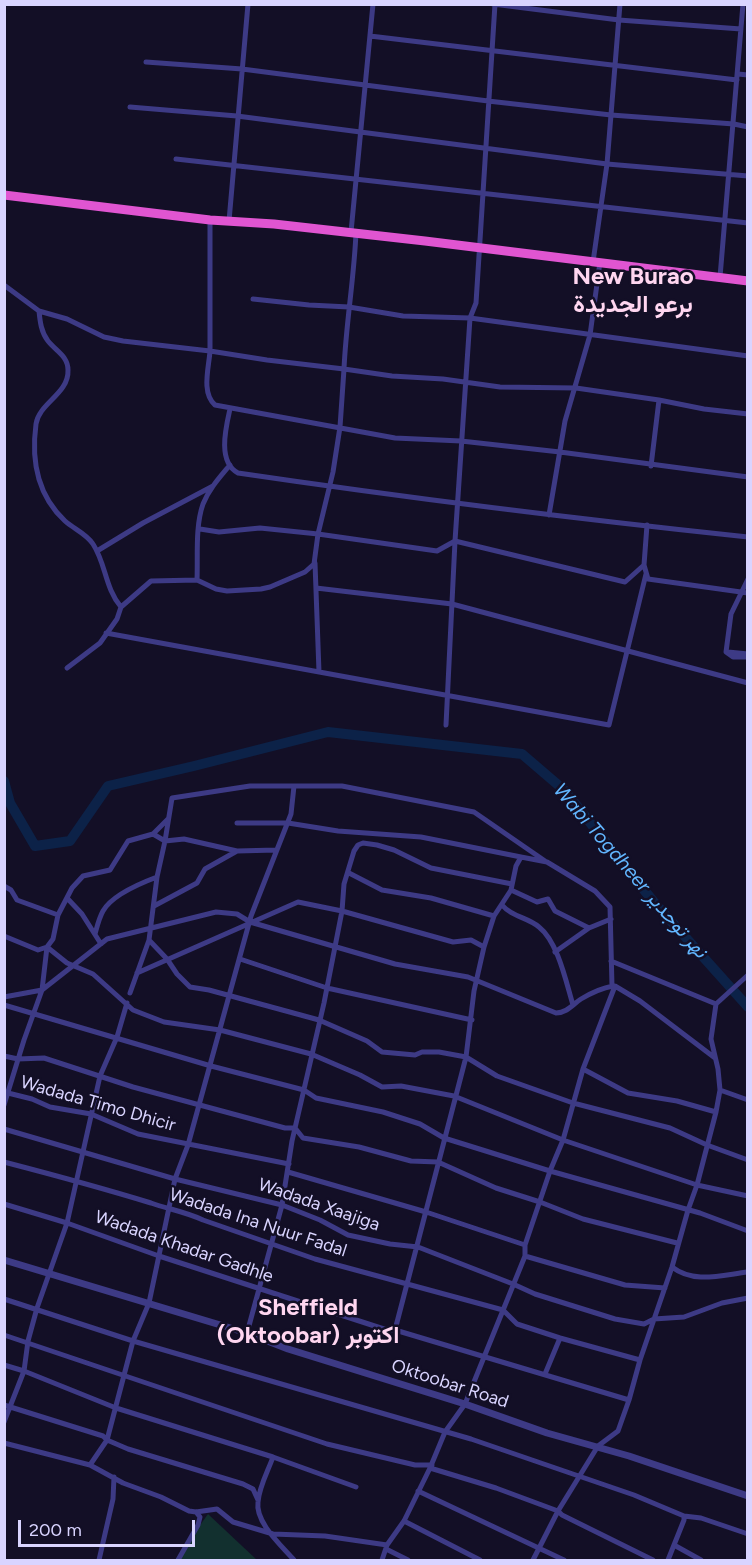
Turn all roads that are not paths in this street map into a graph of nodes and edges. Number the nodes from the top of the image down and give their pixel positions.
1 (248, 4) edge
2 (374, 4) edge
3 (620, 4) edge
4 (743, 4) edge
5 (494, 5) edge
6 (619, 20) junction
7 (741, 29) junction
8 (370, 36) junction
9 (491, 52) junction
10 (146, 62) dead end
11 (615, 66) junction
12 (242, 69) junction
13 (747, 75) edge
14 (738, 77) junction
15 (365, 86) junction
16 (488, 101) junction
17 (130, 106) dead end
18 (611, 115) junction
19 (237, 116) junction
20 (734, 124) junction
21 (747, 127) edge
22 (361, 132) junction
23 (485, 148) junction
24 (176, 159) dead end
25 (607, 164) junction
26 (235, 165) junction
27 (730, 174) junction
28 (747, 176) edge
29 (356, 179) junction
30 (481, 194) junction
31 (4, 195) edge
32 (601, 207) junction
33 (210, 220) junction
34 (726, 220) junction
35 (229, 221) junction
36 (747, 223) edge
37 (353, 233) junction
38 (479, 248) junction
39 (596, 262) junction
40 (720, 277) junction
41 (747, 280) edge
42 (4, 285) edge
43 (252, 299) dead end
44 (349, 307) junction
45 (39, 311) junction
46 (470, 318) junction
47 (590, 335) junction
48 (210, 351) junction
49 (747, 356) edge
50 (344, 369) junction
51 (466, 382) junction
52 (576, 388) junction
53 (659, 400) junction
54 (230, 409) junction
55 (747, 414) edge
56 (340, 427) junction
57 (461, 441) junction
58 (560, 452) junction
59 (230, 465) junction
60 (651, 466) junction
61 (747, 477) edge
62 (213, 486) junction
63 (329, 487) junction
64 (457, 503) junction
65 (549, 514) junction
66 (647, 525) junction
67 (200, 529) junction
68 (318, 534) junction
69 (747, 537) edge
70 (455, 541) junction
71 (97, 551) junction
72 (315, 562) junction
73 (644, 565) junction
74 (646, 574) junction
75 (747, 579) edge
76 (197, 580) junction
77 (316, 588) junction
78 (744, 593) edge
79 (452, 604) junction
80 (121, 607) junction
81 (106, 633) junction
82 (627, 651) junction
83 (747, 656) edge
84 (68, 668) dead end
85 (319, 672) junction
86 (747, 683) edge
87 (447, 695) junction
88 (446, 725) dead end
89 (294, 786) junction
90 (168, 819) junction
91 (237, 823) dead end
92 (288, 823) junction
93 (153, 834) junction
94 (165, 841) junction
95 (276, 850) junction
96 (237, 851) junction
97 (521, 857) junction
98 (547, 862) junction
99 (349, 873) junction
100 (157, 877) junction
101 (4, 886) edge
102 (511, 887) junction
103 (67, 898) junction
104 (502, 905) junction
105 (154, 906) junction
106 (342, 911) junction
107 (58, 915) junction
108 (494, 916) junction
109 (611, 919) junction
110 (250, 922) junction
111 (151, 928) junction
112 (589, 928) junction
113 (95, 934) junction
114 (4, 936) edge
115 (149, 940) junction
116 (101, 944) junction
117 (334, 945) junction
118 (46, 947) junction
119 (484, 947) junction
120 (555, 952) junction
121 (167, 959) junction
122 (240, 959) junction
123 (611, 961) junction
124 (74, 966) junction
125 (137, 973) junction
126 (747, 975) edge
127 (476, 981) junction
128 (613, 986) junction
129 (327, 988) junction
130 (42, 990) junction
131 (130, 993) dead end
132 (231, 996) junction
133 (4, 997) edge
134 (127, 1003) junction
135 (716, 1004) junction
136 (4, 1005) edge
137 (573, 1005) junction
138 (34, 1015) junction
139 (319, 1020) junction
140 (472, 1020) junction
141 (220, 1030) junction
142 (117, 1037) junction
143 (311, 1054) junction
144 (4, 1056) edge
145 (466, 1057) junction
146 (716, 1058) junction
147 (18, 1059) junction
148 (211, 1066) junction
149 (584, 1069) junction
150 (100, 1076) junction
151 (304, 1090) junction
152 (720, 1090) junction
153 (6, 1093) edge
154 (454, 1096) junction
155 (747, 1100) edge
156 (199, 1103) junction
157 (573, 1103) junction
158 (4, 1105) edge
159 (716, 1112) junction
160 (91, 1114) junction
161 (295, 1128) junction
162 (4, 1129) edge
163 (444, 1138) junction
164 (563, 1140) junction
165 (188, 1145) junction
166 (707, 1145) junction
167 (82, 1150) junction
168 (747, 1160) edge
169 (4, 1162) edge
170 (438, 1162) junction
171 (289, 1164) junction
172 (288, 1172) junction
173 (550, 1172) junction
174 (176, 1179) junction
175 (78, 1180) junction
176 (698, 1185) junction
177 (747, 1196) edge
178 (540, 1202) junction
179 (4, 1204) edge
180 (282, 1205) junction
181 (170, 1209) junction
182 (688, 1210) junction
183 (426, 1212) junction
184 (67, 1223) junction
185 (747, 1231) edge
186 (677, 1243) junction
187 (273, 1244) junction
188 (525, 1245) junction
189 (418, 1247) junction
190 (159, 1256) junction
191 (525, 1256) junction
192 (4, 1260) edge
193 (672, 1267) junction
194 (747, 1272) edge
195 (49, 1273) junction
196 (513, 1284) junction
197 (407, 1286) junction
198 (665, 1288) junction
199 (260, 1289) junction
200 (747, 1298) edge
201 (4, 1299) edge
202 (149, 1303) junction
203 (37, 1308) junction
204 (503, 1310) junction
205 (654, 1319) junction
206 (395, 1330) junction
207 (247, 1333) junction
208 (4, 1335) edge
209 (560, 1338) junction
210 (28, 1341) junction
211 (134, 1341) junction
212 (484, 1356) junction
213 (640, 1360) junction
214 (4, 1365) edge
215 (24, 1371) junction
216 (545, 1374) junction
217 (125, 1376) junction
218 (629, 1400) junction
219 (465, 1404) junction
220 (8, 1406) edge
221 (116, 1408) junction
222 (4, 1422) edge
223 (445, 1432) junction
224 (107, 1440) junction
225 (4, 1443) edge
226 (598, 1446) junction
227 (273, 1457) junction
228 (90, 1465) junction
229 (431, 1466) junction
230 (114, 1477) junction
231 (580, 1477) junction
232 (356, 1487) dead end
233 (418, 1491) junction
234 (747, 1496) edge
235 (258, 1500) junction
236 (558, 1511) junction
237 (196, 1512) junction
238 (684, 1516) junction
239 (404, 1521) junction
240 (273, 1534) junction
241 (747, 1534) edge
242 (674, 1545) junction
243 (387, 1547) junction
244 (539, 1547) junction
245 (99, 1560) edge
246 (178, 1560) edge
247 (294, 1560) edge
248 (382, 1560) edge
249 (408, 1560) edge
250 (480, 1560) edge
251 (533, 1560) edge
252 (564, 1560) edge
253 (653, 1560) edge
254 (668, 1560) edge
255 (701, 1560) edge

1 - 12 street
2 - 8 street
3 - 6 street
4 - 7 street
5 - 6 street
5 - 9 street
6 - 7 street
6 - 11 street
7 - 14 street
8 - 9 street
8 - 15 street
9 - 11 street
9 - 16 street
10 - 12 street
11 - 14 street
11 - 18 street
12 - 15 street
12 - 19 street
13 - 14 street
14 - 20 street
15 - 16 street
15 - 22 street
16 - 18 street
16 - 23 street
17 - 19 street
18 - 20 street
18 - 25 street
19 - 22 street
19 - 26 street
20 - 21 street
20 - 27 street
22 - 23 street
22 - 29 street
23 - 25 street
23 - 30 street
24 - 26 street
25 - 27 street
25 - 32 street
26 - 29 street
26 - 35 street
27 - 28 street
27 - 34 street
29 - 30 street
29 - 37 street
30 - 32 street
30 - 38 street
31 - 33 highway
32 - 34 street
32 - 39 street
33 - 35 highway
33 - 48 street
34 - 36 street
34 - 40 street
35 - 37 highway
37 - 38 highway
37 - 44 street
38 - 39 highway
38 - 46 street
39 - 40 highway
39 - 47 street
40 - 41 highway
42 - 45 street
43 - 44 street
44 - 46 street
44 - 50 street
45 - 48 street
45 - 71 street
46 - 47 street
46 - 51 street
47 - 49 street
47 - 52 street
48 - 50 street
48 - 54 street
50 - 51 street
50 - 56 street
51 - 52 street
51 - 57 street
52 - 53 street
52 - 58 street
53 - 55 street
53 - 60 street
54 - 56 street
54 - 59 street
56 - 57 street
56 - 63 street
57 - 58 street
57 - 64 street
58 - 60 street
58 - 65 street
59 - 62 street
59 - 63 street
60 - 61 street
62 - 67 street
62 - 71 street
63 - 64 street
63 - 68 street
64 - 65 street
64 - 70 street
65 - 66 street
66 - 69 street
66 - 73 street
67 - 68 street
67 - 76 street
68 - 70 street
68 - 72 street
70 - 73 street
70 - 79 street
71 - 80 street
72 - 76 street
72 - 77 street
73 - 74 street
74 - 78 street
74 - 82 street
75 - 78 street
76 - 80 street
77 - 79 street
77 - 85 street
78 - 83 street
79 - 82 street
79 - 87 street
80 - 81 street
81 - 84 street
81 - 85 street
82 - 86 street
82 - 87 street
85 - 87 street
87 - 88 street
89 - 90 street
89 - 92 street
89 - 98 street
90 - 93 street
90 - 94 street
91 - 92 street
92 - 95 street
92 - 97 street
93 - 94 street
93 - 103 street
94 - 96 street
94 - 100 street
95 - 96 street
95 - 110 street
96 - 105 street
97 - 98 street
97 - 102 street
98 - 109 street
99 - 102 street
99 - 106 street
99 - 108 street
100 - 105 street
100 - 113 street
101 - 107 street
102 - 104 street
102 - 112 street
103 - 107 street
103 - 113 street
104 - 108 street
104 - 120 street
105 - 111 street
106 - 110 street
106 - 117 street
106 - 119 street
107 - 118 street
108 - 119 street
109 - 112 street
109 - 123 street
110 - 111 street
110 - 117 street
110 - 121 street
110 - 122 street
111 - 115 street
111 - 116 street
112 - 120 street
113 - 116 street
114 - 118 street
115 - 121 street
115 - 125 street
116 - 124 street
117 - 127 street
117 - 129 street
118 - 124 street
118 - 130 street
119 - 127 street
120 - 137 street
121 - 125 street
121 - 132 street
122 - 129 street
122 - 132 street
123 - 128 street
123 - 135 street
124 - 130 street
124 - 134 street
125 - 131 street
126 - 135 street
127 - 137 street
127 - 140 street
128 - 137 street
128 - 146 street
128 - 149 street
129 - 139 street
129 - 140 street
130 - 133 street
130 - 138 street
132 - 139 street
132 - 141 street
134 - 141 street
134 - 142 street
135 - 146 street
136 - 138 street
138 - 142 street
138 - 147 street
139 - 143 street
139 - 145 street
140 - 145 street
141 - 143 street
141 - 148 street
142 - 148 street
142 - 150 street
143 - 151 street
143 - 154 street
144 - 147 street
145 - 154 street
145 - 157 street
146 - 152 street
147 - 150 street
147 - 153 street
148 - 151 street
148 - 156 street
149 - 157 street
149 - 159 street
150 - 156 street
150 - 160 street
151 - 161 street
151 - 163 street
152 - 155 street
152 - 159 street
153 - 158 street
153 - 160 street, Wadada Timo Dhicir
154 - 163 street
154 - 164 street
156 - 161 street
156 - 165 street
157 - 164 street
157 - 166 street
159 - 166 street
160 - 165 street, Wadada Timo Dhicir
160 - 167 street
161 - 170 street
161 - 171 street
162 - 167 street, Wadada Xaajiga
163 - 170 street
163 - 173 street
164 - 173 street
164 - 176 street
165 - 171 street, Wadada Timo Dhicir
165 - 174 street
166 - 168 street
166 - 176 street
167 - 174 street, Wadada Xaajiga
167 - 175 street
169 - 175 street, Wadada Ina Nuur Fadal
170 - 178 street
170 - 183 street
171 - 172 street
172 - 180 street
172 - 183 street
173 - 178 street
173 - 182 street
174 - 180 street, Wadada Xaajiga
174 - 181 street
175 - 181 street, Wadada Ina Nuur Fadal
175 - 184 street
176 - 177 street
176 - 182 street
178 - 186 street
178 - 188 street
179 - 184 street, Wadada Khadar Gadhle
180 - 187 street
180 - 189 street, Wadada Xaajiga
181 - 187 street, Wadada Ina Nuur Fadal
181 - 190 street
182 - 185 street
182 - 186 street
183 - 188 street
183 - 189 street
184 - 190 street, Wadada Khadar Gadhle
184 - 195 street
186 - 193 street
187 - 197 street, Wadada Ina Nuur Fadal
187 - 199 street
188 - 191 street
189 - 196 street, Wadada Xaajiga
189 - 197 street
190 - 199 street, Wadada Khadar Gadhle
190 - 202 street
191 - 196 street
191 - 198 street
192 - 195 street, Oktoobar Road
193 - 194 street
193 - 198 street
195 - 202 street, Oktoobar Road
195 - 203 street
196 - 204 street
196 - 205 street, Wadada Xaajiga
197 - 204 street, Wadada Ina Nuur Fadal
197 - 206 street
198 - 205 street
199 - 206 street, Wadada Khadar Gadhle
199 - 207 street
200 - 205 street, Wadada Xaajiga
201 - 203 street
202 - 207 street, Oktoobar Road
202 - 211 street
203 - 210 street
203 - 211 street
204 - 209 street
204 - 212 street
205 - 213 street
206 - 212 street, Wadada Khadar Gadhle
207 - 219 street, Oktoobar Road
208 - 210 street
209 - 213 street
209 - 216 street
210 - 215 street
210 - 217 street
211 - 217 street
211 - 223 street
212 - 216 street, Wadada Khadar Gadhle
212 - 219 street
213 - 218 street
214 - 215 street
215 - 220 street
215 - 221 street
216 - 218 street, Wadada Khadar Gadhle
217 - 221 street
217 - 229 street
218 - 226 street
219 - 223 street
219 - 226 street, Oktoobar Road
220 - 222 street
220 - 224 street
221 - 224 street
221 - 227 street
223 - 229 street
223 - 231 street
224 - 228 street
224 - 235 street
225 - 228 street
226 - 231 street
226 - 234 street, Oktoobar Road
227 - 232 street
227 - 235 street
228 - 230 street
229 - 233 street
229 - 236 street
230 - 237 street
230 - 245 street
231 - 236 street
231 - 238 street
233 - 239 street
233 - 244 street
235 - 240 street
236 - 244 street
236 - 253 street
237 - 240 street
237 - 246 street
238 - 241 street
238 - 242 street
239 - 243 street
239 - 250 street
240 - 243 street
240 - 247 street
242 - 254 street
242 - 255 street
243 - 248 street
243 - 249 street
244 - 251 street
244 - 252 street

